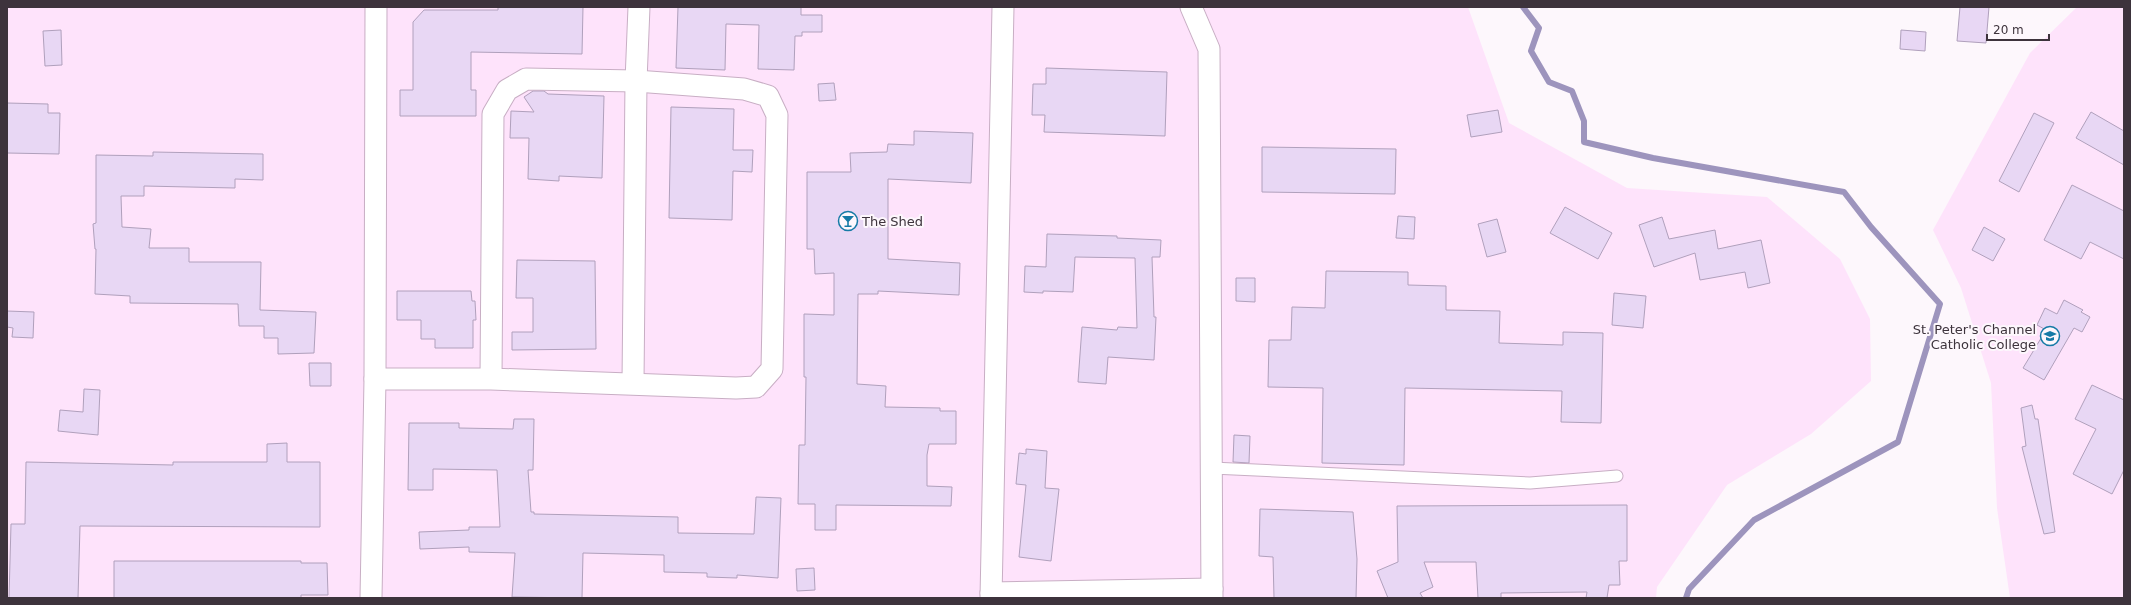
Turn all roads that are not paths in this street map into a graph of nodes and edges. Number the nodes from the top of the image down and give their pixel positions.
1 (376, 7) edge
2 (639, 7) edge
3 (1003, 7) edge
4 (1191, 7) edge
5 (636, 81) junction
6 (375, 379) junction
7 (490, 379) junction
8 (633, 383) junction
9 (1212, 468) junction
10 (1617, 476) dead end
11 (1212, 594) edge
12 (991, 595) edge
13 (371, 598) edge

1 - 6 street
2 - 5 street
3 - 12 street
4 - 9 street
5 - 7 street
5 - 8 street
5 - 8 street
6 - 7 street
6 - 13 street
7 - 8 street
9 - 10 lane
9 - 11 street
11 - 12 street

